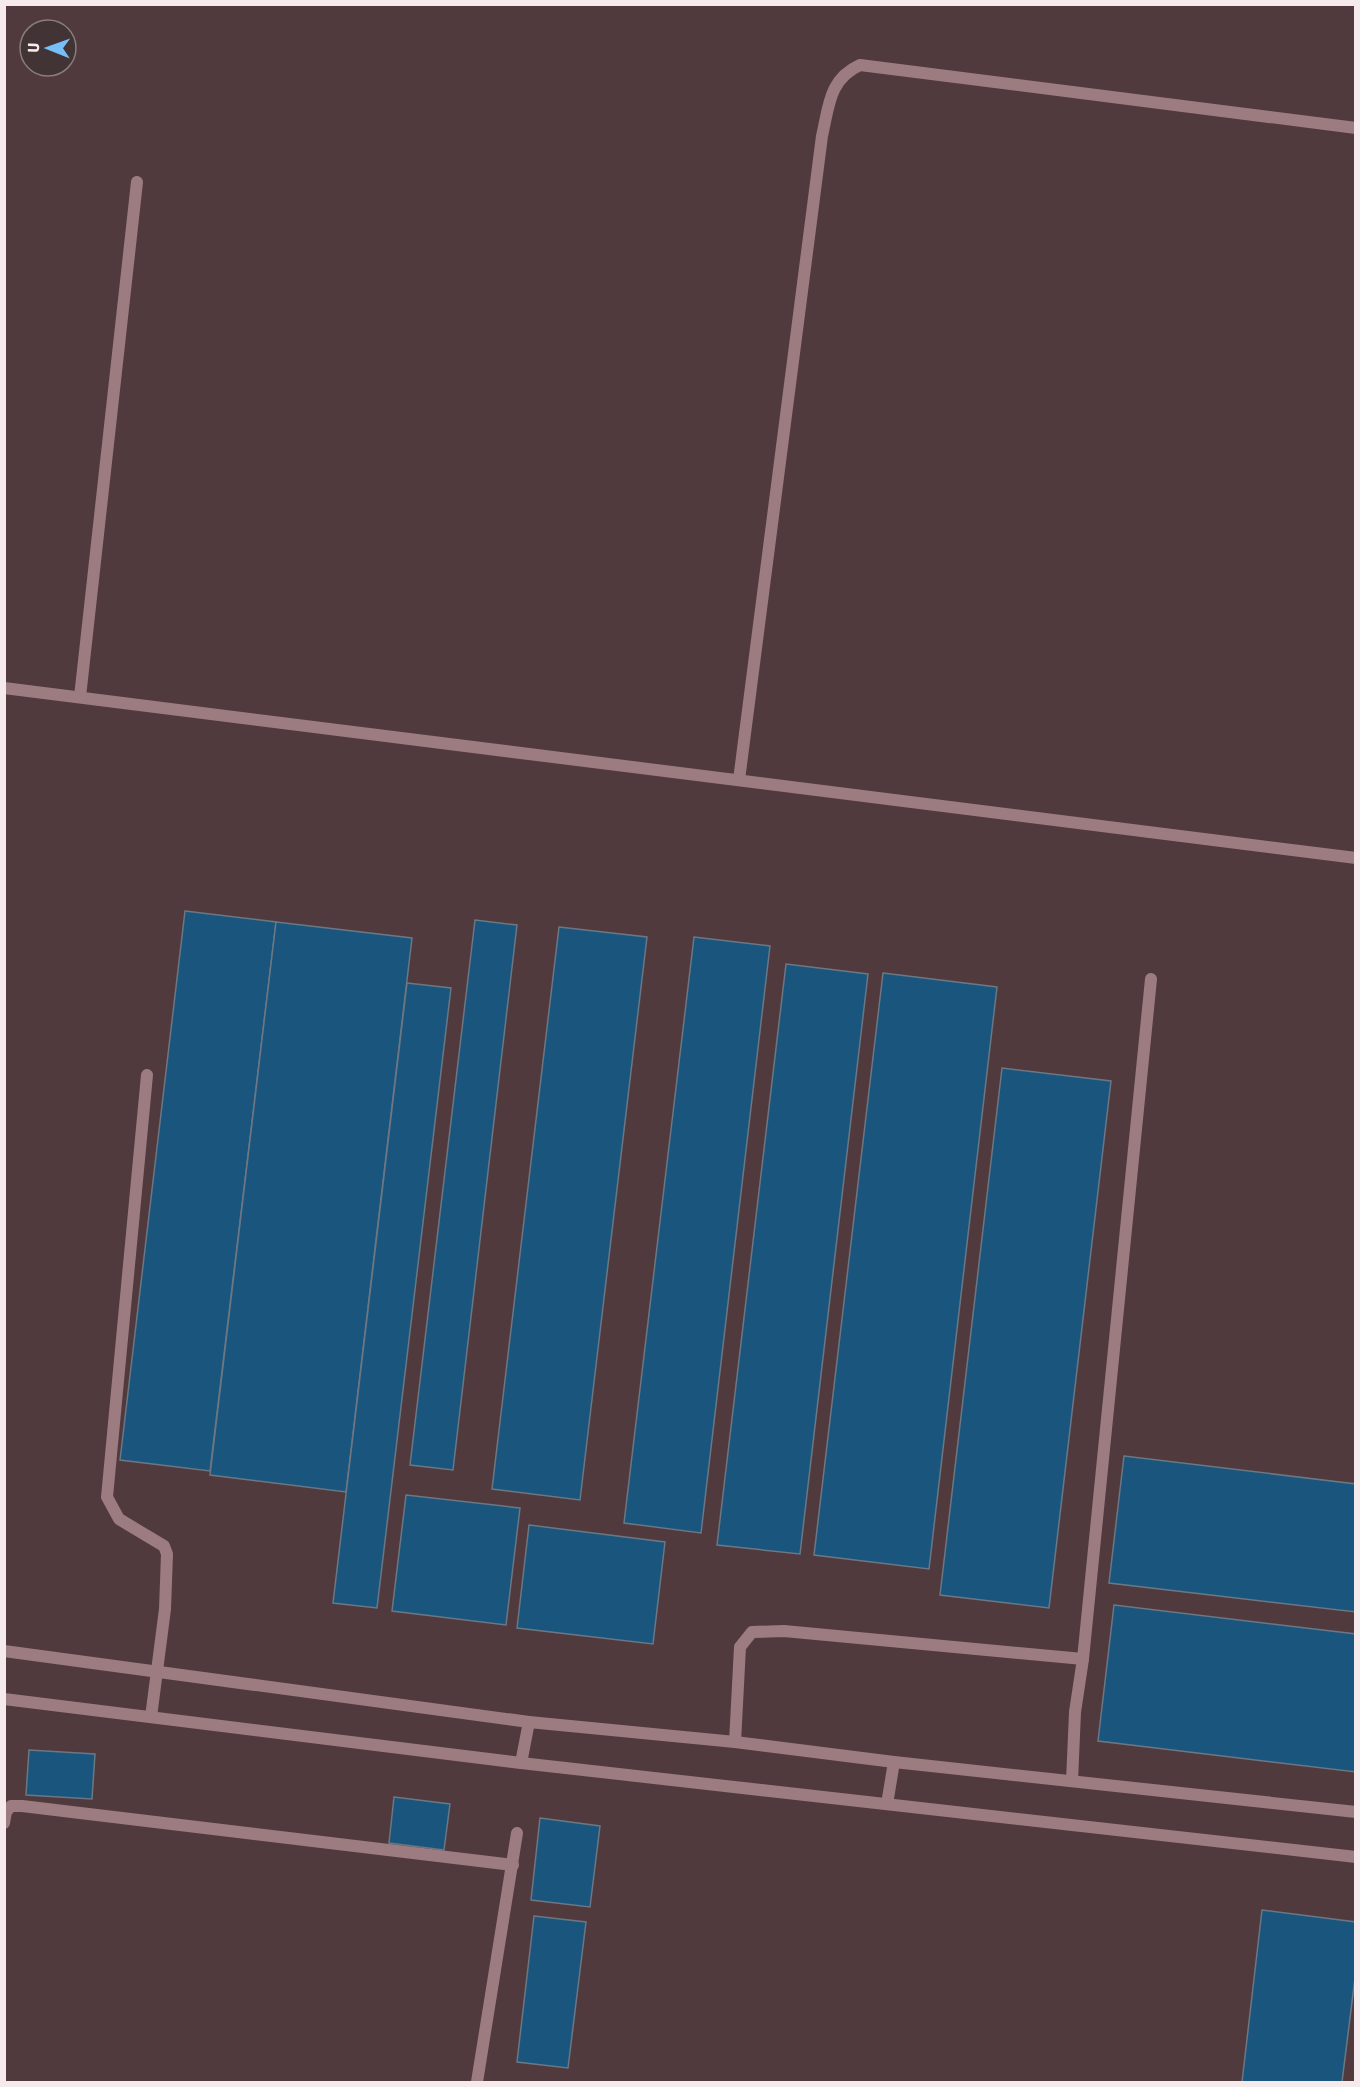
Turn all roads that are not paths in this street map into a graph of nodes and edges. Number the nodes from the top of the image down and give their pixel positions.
1 (1356, 128) edge
2 (137, 182) dead end
3 (4, 688) edge
4 (80, 697) junction
5 (739, 780) junction
6 (1356, 858) edge
7 (1151, 979) dead end
8 (147, 1075) dead end
9 (4, 1651) edge
10 (1083, 1659) junction
11 (157, 1671) junction
12 (4, 1699) edge
13 (151, 1717) junction
14 (529, 1722) junction
15 (735, 1742) junction
16 (894, 1762) junction
17 (521, 1763) junction
18 (1072, 1781) junction
19 (887, 1804) junction
20 (1356, 1812) edge
21 (4, 1823) edge
22 (517, 1833) dead end
23 (1356, 1857) edge
24 (513, 1865) junction
25 (477, 2082) edge

1 - 5 street
2 - 4 street
3 - 4 street
4 - 5 street
5 - 6 street
7 - 10 street
8 - 11 street
9 - 11 street
10 - 15 street
10 - 18 street
11 - 13 street
11 - 14 street
12 - 13 street
13 - 17 street
14 - 15 street
14 - 17 street
15 - 16 street
16 - 18 street
16 - 19 street
17 - 19 street
18 - 20 street
19 - 23 street
21 - 24 street
22 - 24 street
24 - 25 street

